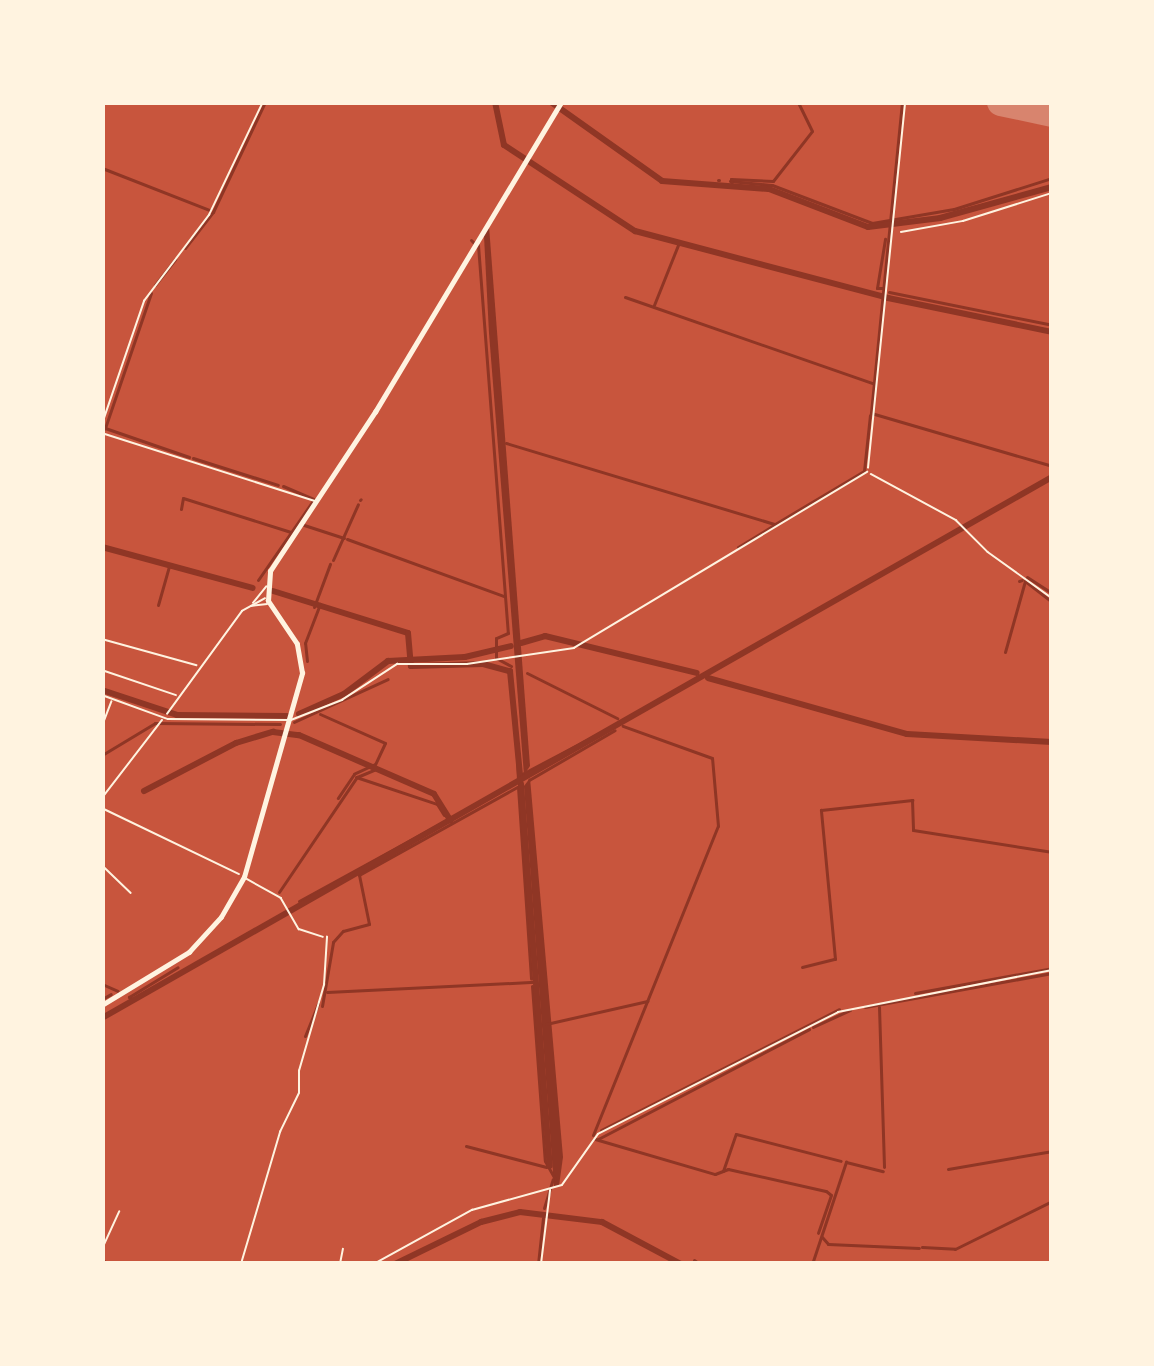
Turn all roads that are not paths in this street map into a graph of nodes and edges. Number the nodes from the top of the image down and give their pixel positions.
1 (262, 102) edge
2 (905, 102) edge
3 (559, 105) edge
4 (102, 424) edge
5 (102, 433) edge
6 (868, 472) junction
7 (316, 501) junction
8 (266, 587) junction
9 (1052, 598) edge
10 (269, 602) junction
11 (253, 603) junction
12 (248, 607) junction
13 (102, 639) edge
14 (201, 667) junction
15 (102, 670) edge
16 (102, 694) edge
17 (180, 697) junction
18 (112, 698) junction
19 (167, 714) junction
20 (291, 720) junction
21 (102, 726) edge
22 (102, 798) edge
23 (102, 808) edge
24 (102, 865) edge
25 (244, 877) junction
26 (131, 893) dead end
27 (1052, 970) edge
28 (102, 1005) edge
29 (552, 1187) junction
30 (119, 1211) dead end
31 (102, 1249) edge
32 (343, 1250) dead end
33 (241, 1264) edge
34 (340, 1264) edge
35 (374, 1264) edge
36 (541, 1264) edge

1 - 4 street
2 - 6 street
3 - 7 main road
5 - 7 street
6 - 9 street
6 - 20 street
7 - 8 main road
8 - 10 main road
8 - 11 street
10 - 11 street
10 - 12 street
10 - 20 main road
11 - 12 street
12 - 14 street
13 - 14 street
14 - 17 street
15 - 17 street
16 - 18 street
17 - 19 street
18 - 19 street
18 - 21 street
19 - 20 street
19 - 22 street
20 - 25 main road
23 - 25 street
24 - 26 street
25 - 28 main road
25 - 33 street
27 - 29 street
29 - 35 street
29 - 36 street
30 - 31 street
32 - 34 street

